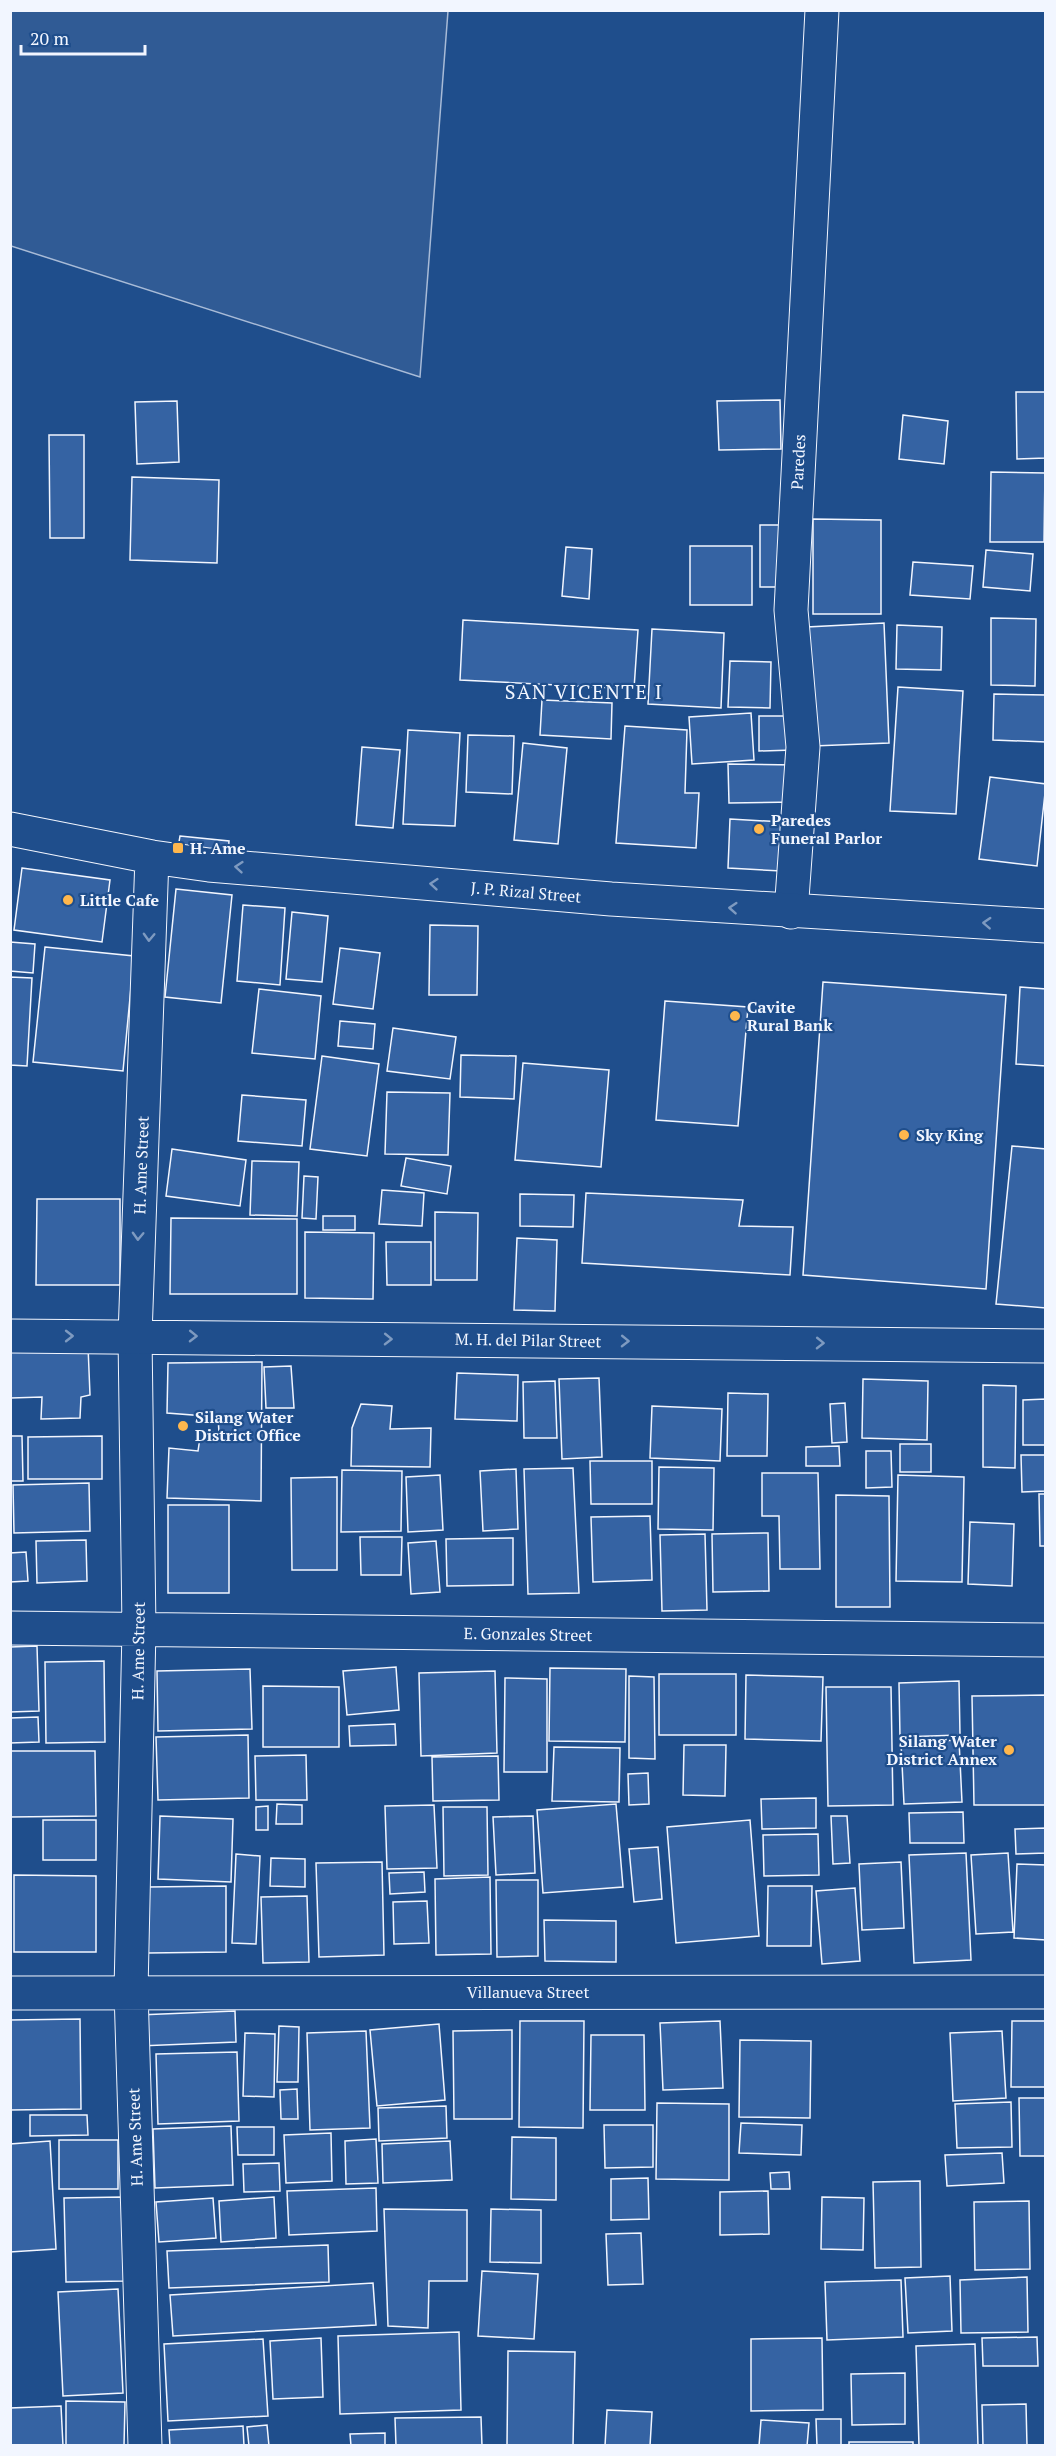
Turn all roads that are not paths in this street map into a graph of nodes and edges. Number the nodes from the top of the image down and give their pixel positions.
1 (822, 10) edge
2 (10, 829) edge
3 (152, 857) junction
4 (791, 912) junction
5 (1046, 926) edge
6 (10, 1335) edge
7 (135, 1336) junction
8 (1046, 1346) edge
9 (10, 1628) edge
10 (139, 1629) junction
11 (1046, 1640) edge
12 (131, 1991) junction
13 (1046, 1992) edge
14 (10, 1993) edge
15 (145, 2445) edge

1 - 4 street, Paredes
2 - 3 street, J. P. Rizal Street
4 -> 3 street, J. P. Rizal Street
3 -> 7 street, H. Ame Street
5 -> 4 street, J. P. Rizal Street
6 -> 7 street, M. H. del Pilar Street
7 -> 8 street, M. H. del Pilar Street
7 - 10 street, H. Ame Street
9 - 10 street, E. Gonzales Street
10 - 11 street, E. Gonzales Street
10 - 12 street, H. Ame Street
12 - 13 street, Villanueva Street
12 - 14 street, Villanueva Street
12 - 15 street, H. Ame Street

